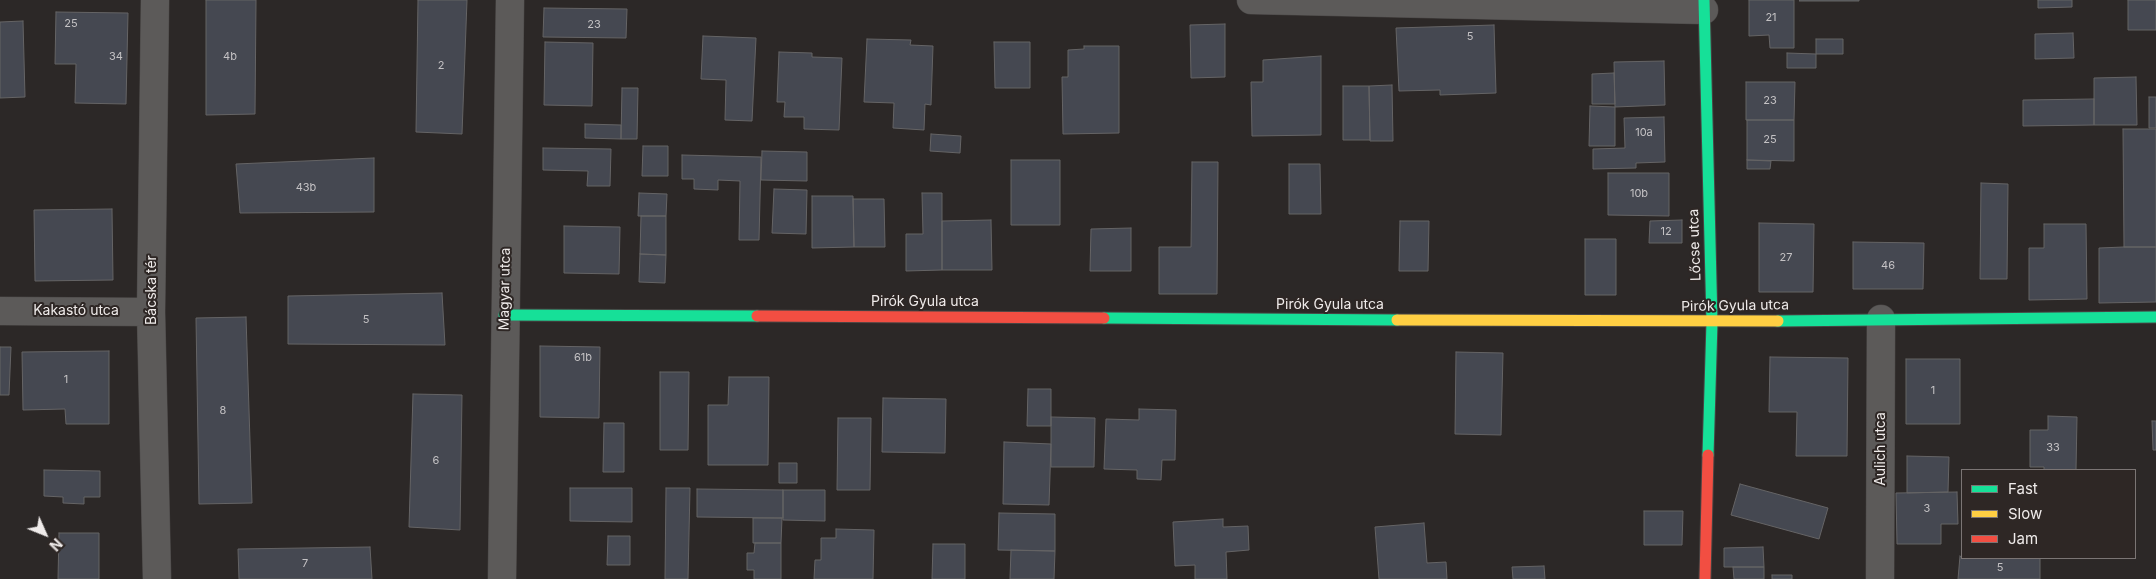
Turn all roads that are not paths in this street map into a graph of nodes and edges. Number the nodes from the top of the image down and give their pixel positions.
1 (155, 0) edge
2 (510, 0) edge
3 (1251, 0) edge
4 (1704, 5) edge
5 (0, 311) edge
6 (151, 312) junction
7 (504, 315) junction
8 (2156, 317) edge
9 (1881, 319) junction
10 (1712, 322) junction
11 (157, 579) edge
12 (502, 579) edge
13 (1705, 579) edge
14 (1880, 579) edge

1 - 6 street, Bácska tér
2 - 7 street, Magyar utca
3 - 4 street
4 - 10 street, Lőcse utca
5 - 6 street, Kakastó utca
6 - 11 street, Bácska tér
7 - 10 street, Pirók Gyula utca
7 - 12 street, Magyar utca
8 - 9 street, Pirók Gyula utca
9 - 10 street, Pirók Gyula utca
9 - 14 street, Aulich utca
10 - 13 street, Lőcse utca

